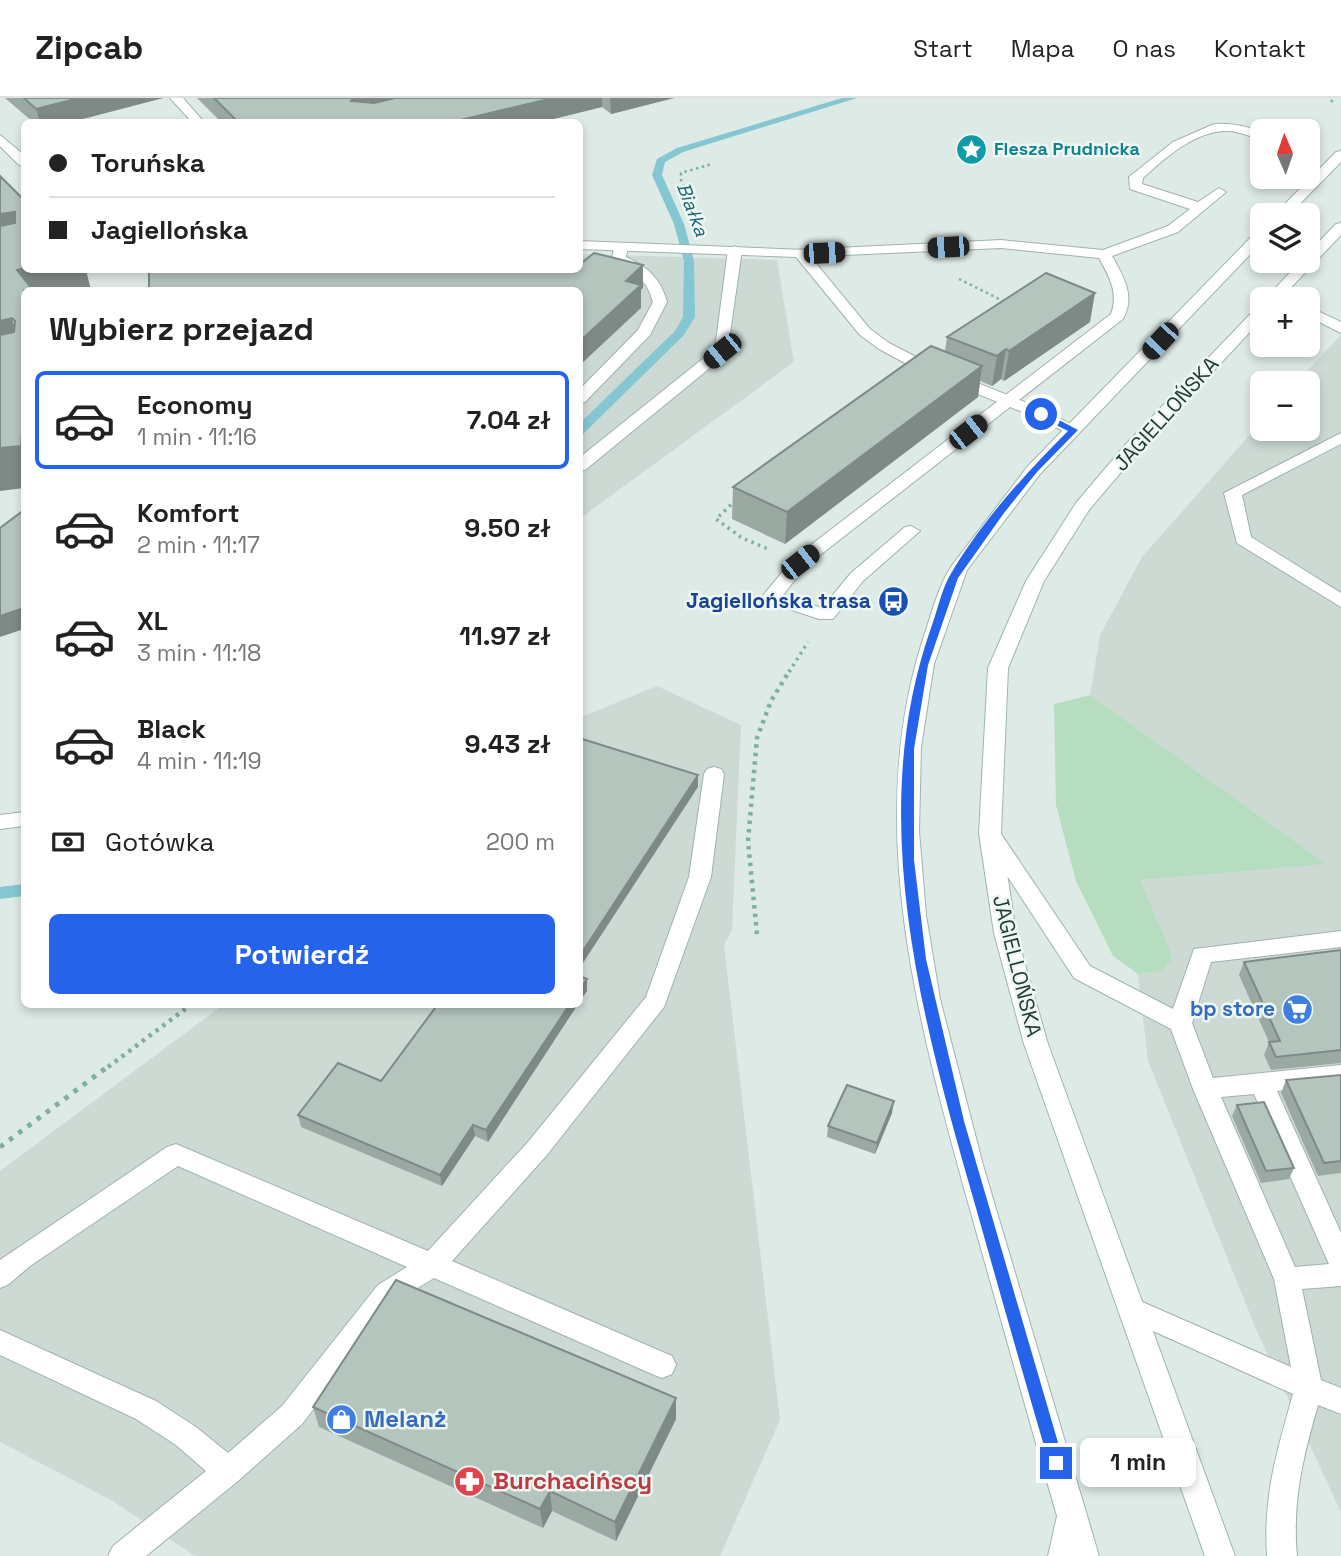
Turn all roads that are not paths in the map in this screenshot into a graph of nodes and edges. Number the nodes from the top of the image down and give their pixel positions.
1 (176, 98) edge
2 (195, 119) edge
3 (1250, 133) edge
4 (0, 139) edge
5 (1341, 155) edge
6 (21, 159) edge
7 (1219, 192) dead end
8 (1292, 203) edge
9 (1198, 207) junction
10 (1341, 227) edge
11 (1335, 240) edge
12 (583, 246) edge
13 (1250, 246) edge
14 (727, 250) junction
15 (800, 253) junction
16 (1104, 254) junction
17 (616, 256) junction
18 (1285, 287) edge
19 (1320, 317) edge
20 (1250, 323) edge
21 (1341, 328) edge
22 (583, 395) edge
23 (1009, 401) junction
24 (1073, 430) junction
25 (1341, 439) edge
26 (583, 463) edge
27 (911, 531) dead end
28 (1341, 601) edge
29 (714, 774) dead end
30 (21, 819) edge
31 (0, 822) edge
32 (989, 833) junction
33 (1341, 939) edge
34 (1180, 1023) junction
35 (1338, 1082) edge
36 (1261, 1083) junction
37 (1205, 1089) junction
38 (1341, 1262) edge
39 (431, 1266) junction
40 (1341, 1274) edge
41 (0, 1276) edge
42 (1287, 1279) junction
43 (1131, 1309) junction
44 (0, 1342) edge
45 (662, 1365) dead end
46 (1309, 1388) junction
47 (1341, 1401) edge
48 (228, 1471) junction
49 (1072, 1516) junction
50 (123, 1556) edge
51 (1063, 1556) edge
52 (1084, 1556) edge
53 (1220, 1556) edge
54 (1282, 1556) edge

1 - 2 main road
3 - 9 main road
4 - 6 main road
5 - 8 main road
7 - 9 main road
9 - 16 main road
10 - 11 main road
11 - 18 main road
12 - 17 main road
13 - 24 main road
14 - 15 main road
14 - 17 main road
14 - 26 main road
15 - 16 main road
15 - 23 main road
16 - 23 main road
17 - 22 main road
19 - 21 main road
20 - 32 main road, JAGIELLOŃSKA
23 - 24 main road
23 - 27 main road
24 - 49 main road
25 - 28 main road
29 - 39 main road
30 - 31 main road
32 - 34 main road
32 - 43 main road, JAGIELLOŃSKA
33 - 34 main road
34 - 37 main road
35 - 36 main road
36 - 37 main road
36 - 38 main road
37 - 42 main road
39 - 41 main road
39 - 45 main road
39 - 48 main road
40 - 42 main road
42 - 46 main road
43 - 46 main road
43 - 53 main road, JAGIELLOŃSKA
44 - 48 main road
46 - 47 main road
46 - 54 main road
48 - 50 main road
49 - 51 main road
49 - 52 main road

